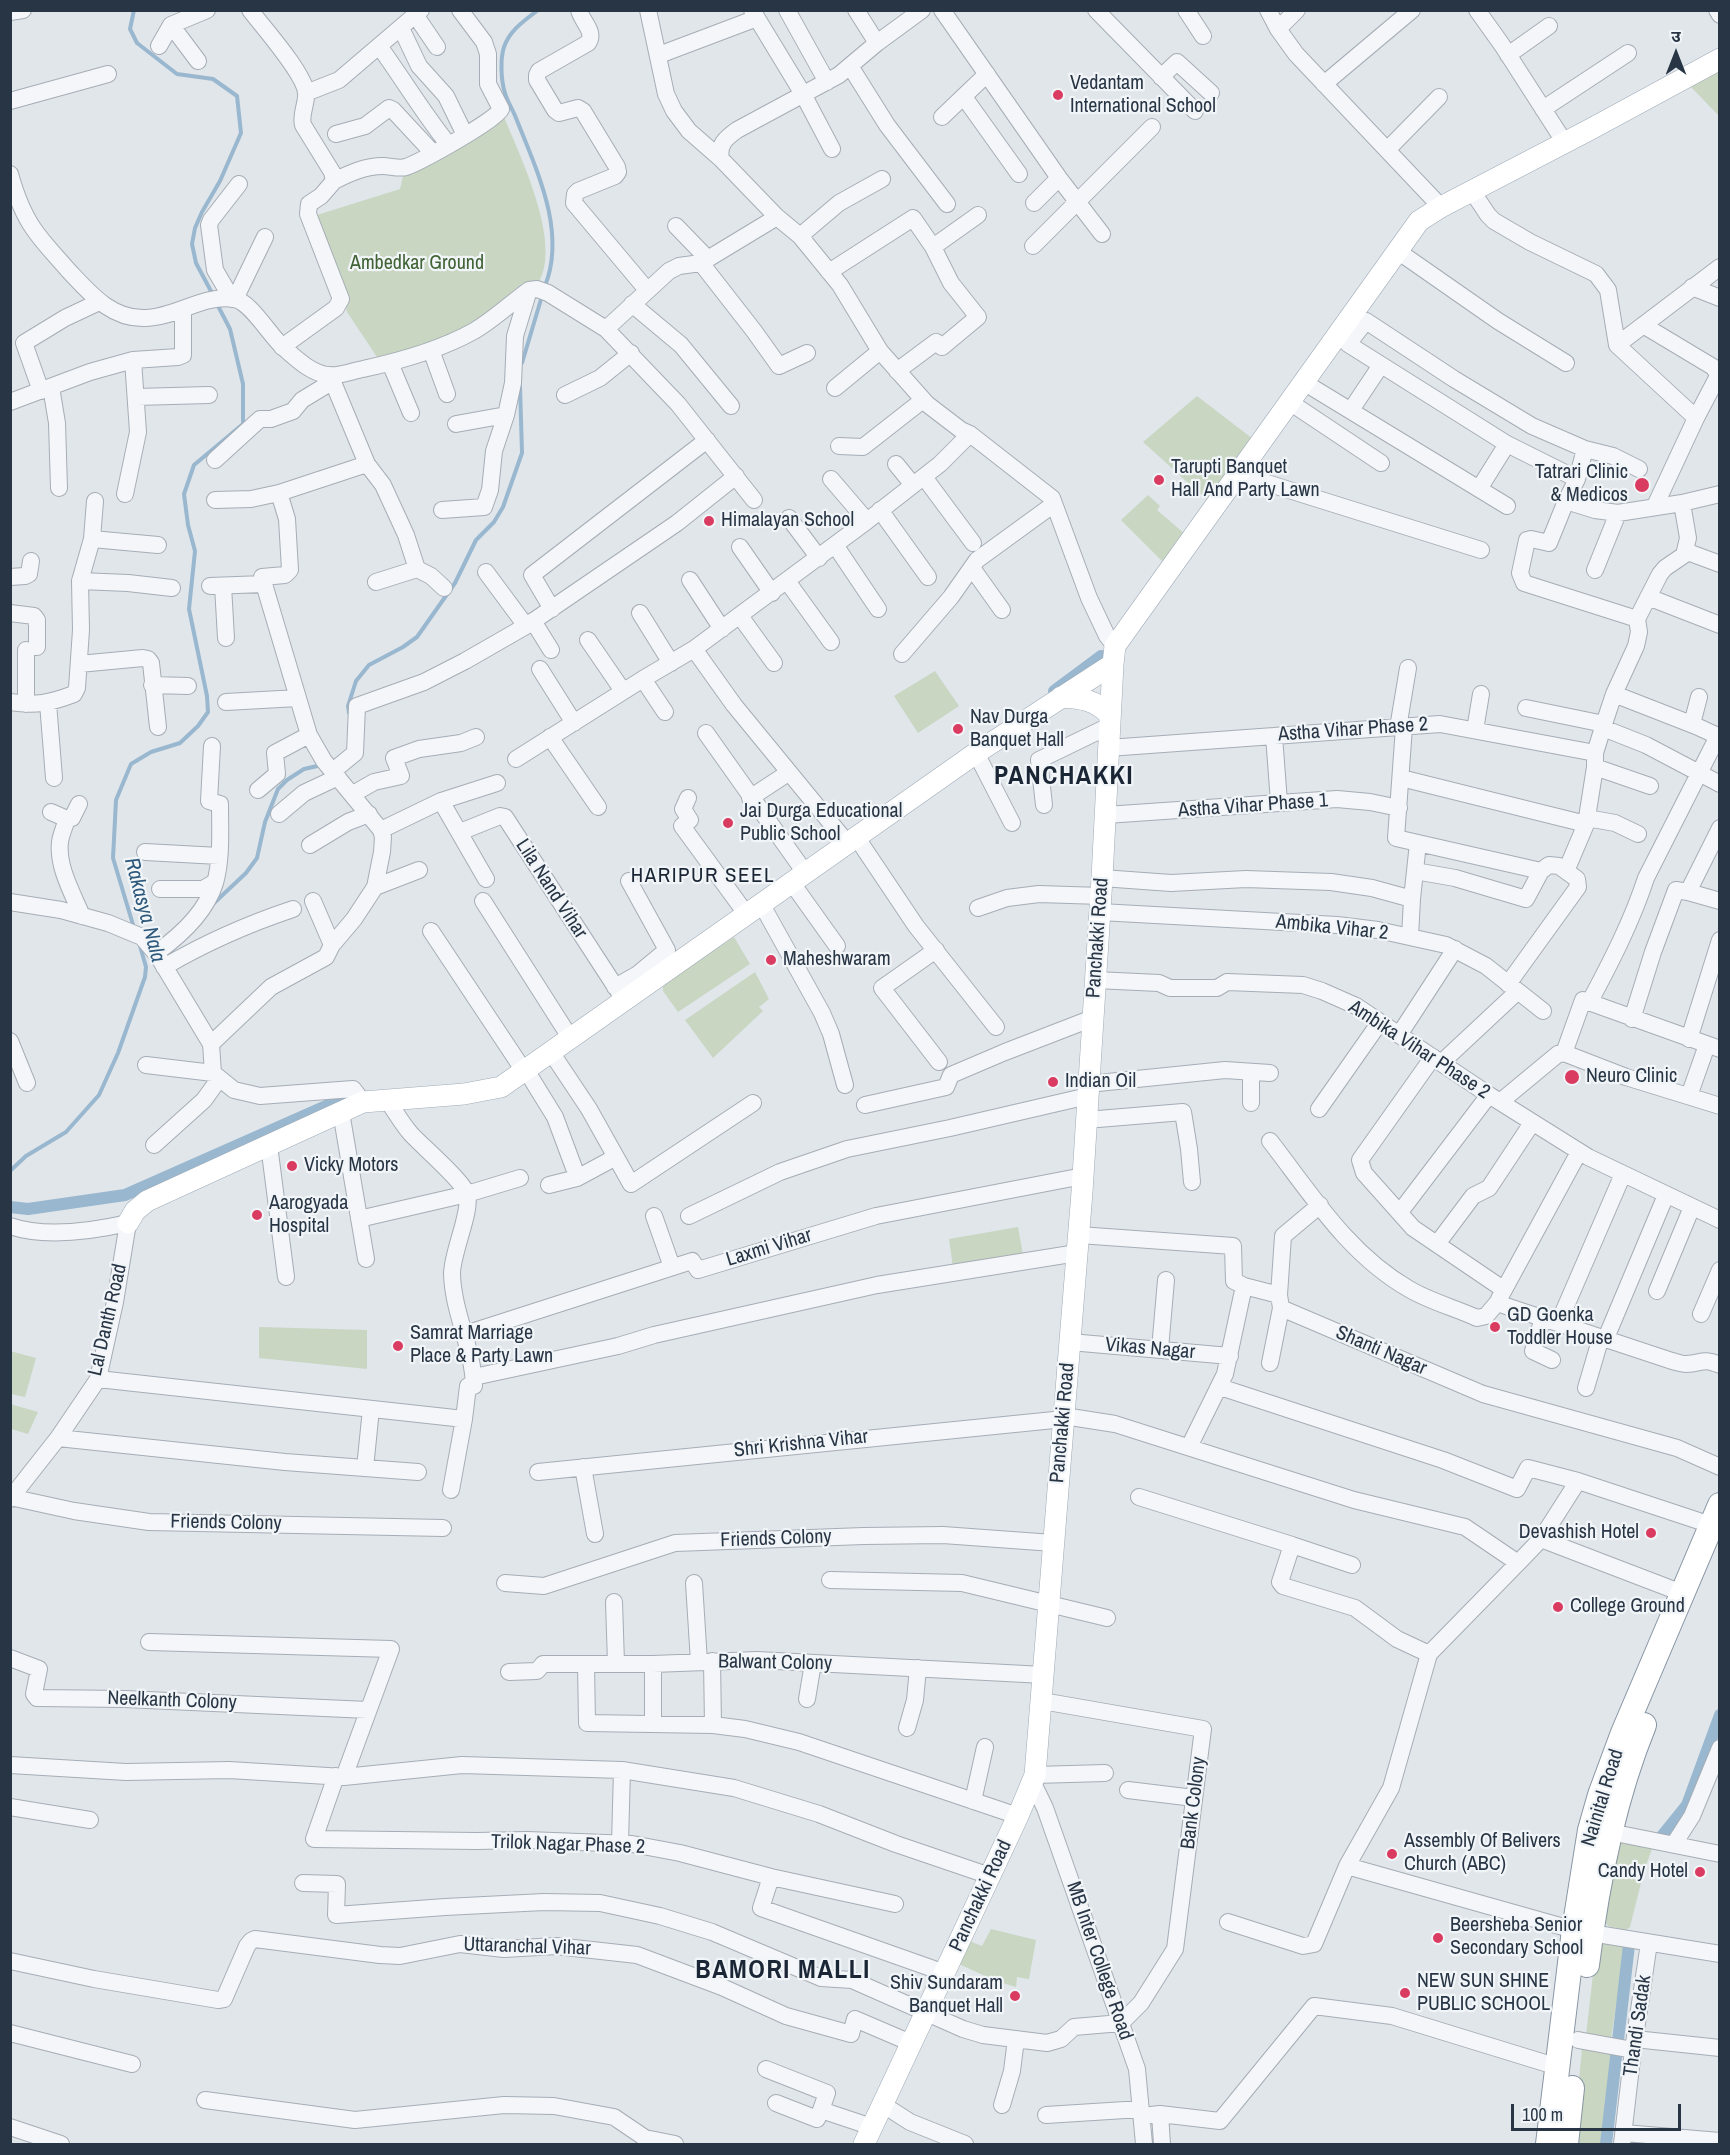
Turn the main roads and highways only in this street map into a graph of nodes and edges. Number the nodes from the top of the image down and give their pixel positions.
1 (1719, 59) edge
2 (1114, 655) junction
3 (1061, 697) junction
4 (1109, 720) junction
5 (128, 1223) road end
6 (1716, 1524) edge
7 (1600, 1830) junction
8 (1583, 1931) junction
9 (1566, 2069) junction
10 (868, 2136) edge
11 (1548, 2145) edge
12 (1566, 2145) edge

1 - 2 main road
2 - 3 main road
2 - 4 main road, Panchakki Road
3 - 4 main road
3 - 5 main road
4 - 10 main road, Panchakki Road
6 - 7 highway, Nainital Road
6 - 7 highway, Nainital Road
7 - 8 highway, Nainital Road
8 - 9 highway, Nainital Road
8 - 9 highway, Nainital Road
9 - 11 highway, Nainital Road
9 - 12 highway, Nainital Road

